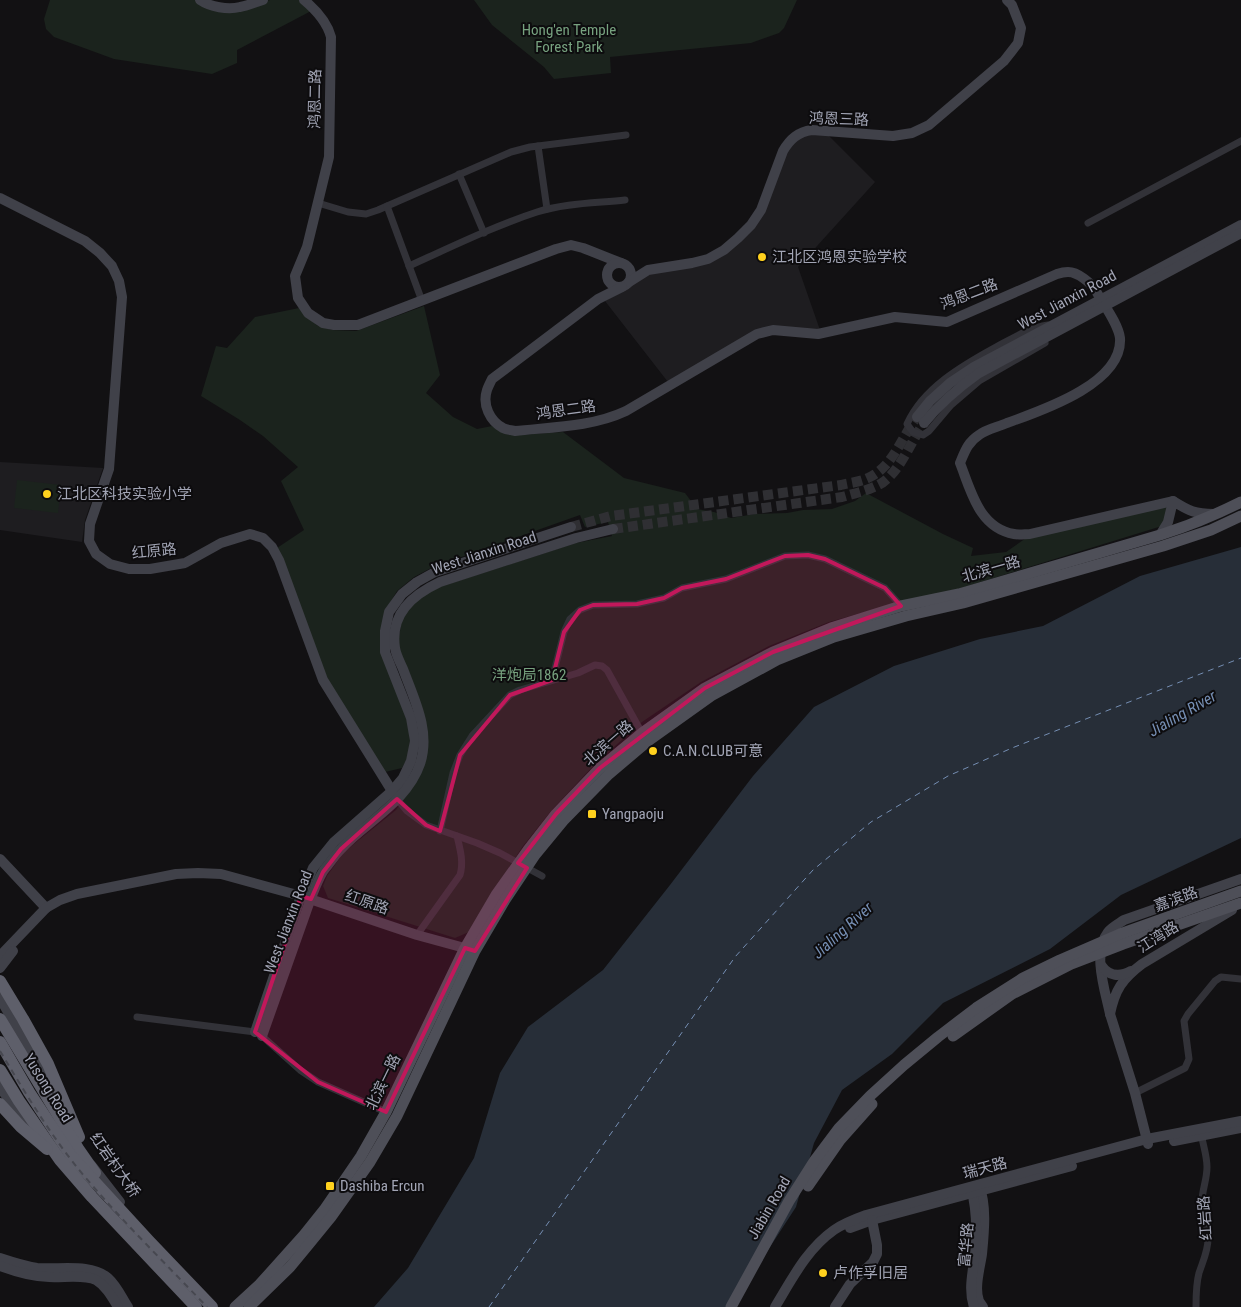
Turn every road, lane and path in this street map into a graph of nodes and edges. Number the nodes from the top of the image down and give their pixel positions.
1 (200, 0) edge
2 (263, 0) edge
3 (304, 0) edge
4 (1007, 0) edge
5 (626, 135) dead end
6 (1241, 141) edge
7 (538, 146) junction
8 (460, 174) junction
9 (0, 198) edge
10 (626, 200) dead end
11 (318, 203) junction
12 (386, 206) junction
13 (547, 209) junction
14 (1088, 223) dead end
15 (1241, 224) edge
16 (484, 232) junction
17 (1241, 233) edge
18 (596, 254) junction
19 (623, 263) junction
20 (409, 266) junction
21 (648, 270) junction
22 (606, 274) junction
23 (625, 284) junction
24 (598, 300) junction
25 (422, 301) junction
26 (1102, 303) junction
27 (1075, 322) junction
28 (1056, 323) junction
29 (1173, 500) junction
30 (1241, 502) edge
31 (1217, 514) junction
32 (1241, 516) edge
33 (571, 527) tunnel mouth
34 (613, 529) tunnel mouth
35 (1160, 535) junction
36 (901, 606) junction
37 (552, 680) junction
38 (642, 733) junction
39 (395, 795) junction
40 (440, 831) junction
41 (457, 836) junction
42 (0, 859) edge
43 (542, 876) dead end
44 (1241, 879) edge
45 (1241, 891) edge
46 (306, 897) junction
47 (1241, 904) edge
48 (46, 908) junction
49 (418, 935) junction
50 (1121, 939) junction
51 (470, 950) junction
52 (0, 956) edge
53 (1100, 964) junction
54 (1142, 964) junction
55 (0, 968) edge
56 (1241, 979) edge
57 (0, 982) edge
58 (0, 998) edge
59 (1110, 1014) junction
60 (137, 1017) dead end
61 (0, 1019) edge
62 (258, 1034) junction
63 (0, 1042) edge
64 (0, 1070) edge
65 (0, 1087) edge
66 (1135, 1093) junction
67 (0, 1104) edge
68 (386, 1112) junction
69 (1241, 1121) edge
70 (1241, 1128) edge
71 (1201, 1132) junction
72 (839, 1134) junction
73 (1148, 1142) junction
74 (60, 1160) junction
75 (976, 1189) junction
76 (111, 1196) junction
77 (872, 1220) junction
78 (144, 1245) junction
79 (0, 1258) edge
80 (0, 1266) edge
81 (118, 1307) edge
82 (128, 1307) edge
83 (195, 1307) edge
84 (213, 1307) edge
85 (235, 1307) edge
86 (250, 1307) edge
87 (731, 1307) edge
88 (739, 1307) edge
89 (775, 1307) edge
90 (782, 1307) edge
91 (835, 1307) edge
92 (974, 1307) edge
93 (983, 1307) edge
94 (1196, 1307) edge

1 - 2 street
3 - 11 street, 鸿恩二路
4 - 21 street, 鸿恩三路
5 - 7 street
6 - 14 street
7 - 8 street
7 - 13 street
8 - 12 street
8 - 16 street
9 - 39 street, 红原路
10 - 13 street
11 - 12 street
11 - 25 street, 鸿恩二路
12 - 20 street
13 - 16 street
15 - 26 street, West Jianxin Road
16 - 20 street
17 - 26 street, West Jianxin Road
18 - 19 street, 鸿恩二路
18 - 22 street
18 - 25 street, 鸿恩二路
19 - 21 street, 鸿恩二路
19 - 22 street
19 - 23 street
20 - 25 street
21 - 23 street
22 - 23 street
22 - 24 street
23 - 24 street
24 - 26 street, 鸿恩二路
26 - 27 street, West Jianxin Road
26 - 28 street, West Jianxin Road
26 - 29 street, 鸿恩二路
27 - 28 street, West Jianxin Road
27 - 28 street
29 - 31 street
29 - 35 street
30 - 31 main road, 北滨一路
31 - 35 main road, 北滨一路
32 - 51 main road, 北滨一路
33 - 39 street, West Jianxin Road
34 - 39 street, West Jianxin Road
35 - 36 main road, 北滨一路
36 - 37 street
36 - 38 main road, 北滨一路
37 - 38 street
37 - 40 street
38 - 51 main road, 北滨一路
39 - 40 street
39 - 46 street, West Jianxin Road
40 - 41 street
41 - 43 street
41 - 49 street
42 - 48 street
44 - 53 street, 江湾路
45 - 50 main road, 嘉滨路
46 - 48 street, 红原路
46 - 49 street, 红原路
46 - 62 street, West Jianxin Road
47 - 50 main road, 嘉滨路
47 - 54 street, 江湾路
48 - 52 street
48 - 55 street
49 - 51 street, 红原路
50 - 72 main road
51 - 68 main road, 北滨一路
51 - 86 main road, 北滨一路
53 - 54 street
53 - 59 street, 江湾路
54 - 59 street, 江湾路
56 - 66 street
57 - 76 highway
58 - 84 street, 红岩村大桥
59 - 66 street, 江湾路
60 - 62 street
61 - 76 highway
62 - 68 street
63 - 78 highway, Yusong Road
64 - 74 highway, Yusong Road
65 - 83 street
66 - 73 street, 江湾路
67 - 74 highway
68 - 85 main road, 北滨一路
69 - 71 street, 瑞天路
70 - 71 street, 瑞天路
71 - 73 street, 瑞天路
71 - 94 street, 红岩路
72 - 87 main road, Jiabin Road
72 - 88 main road, Jiabin Road
73 - 75 street, 瑞天路
74 - 78 highway, Yusong Road
75 - 77 street, 瑞天路
75 - 89 street, 瑞天路
75 - 92 street, 富华路
75 - 93 street, 富华路
76 - 78 highway
77 - 90 street, 瑞天路
77 - 91 street
78 - 83 highway
78 - 84 highway, 红岩村大桥
79 - 82 street
80 - 81 street

